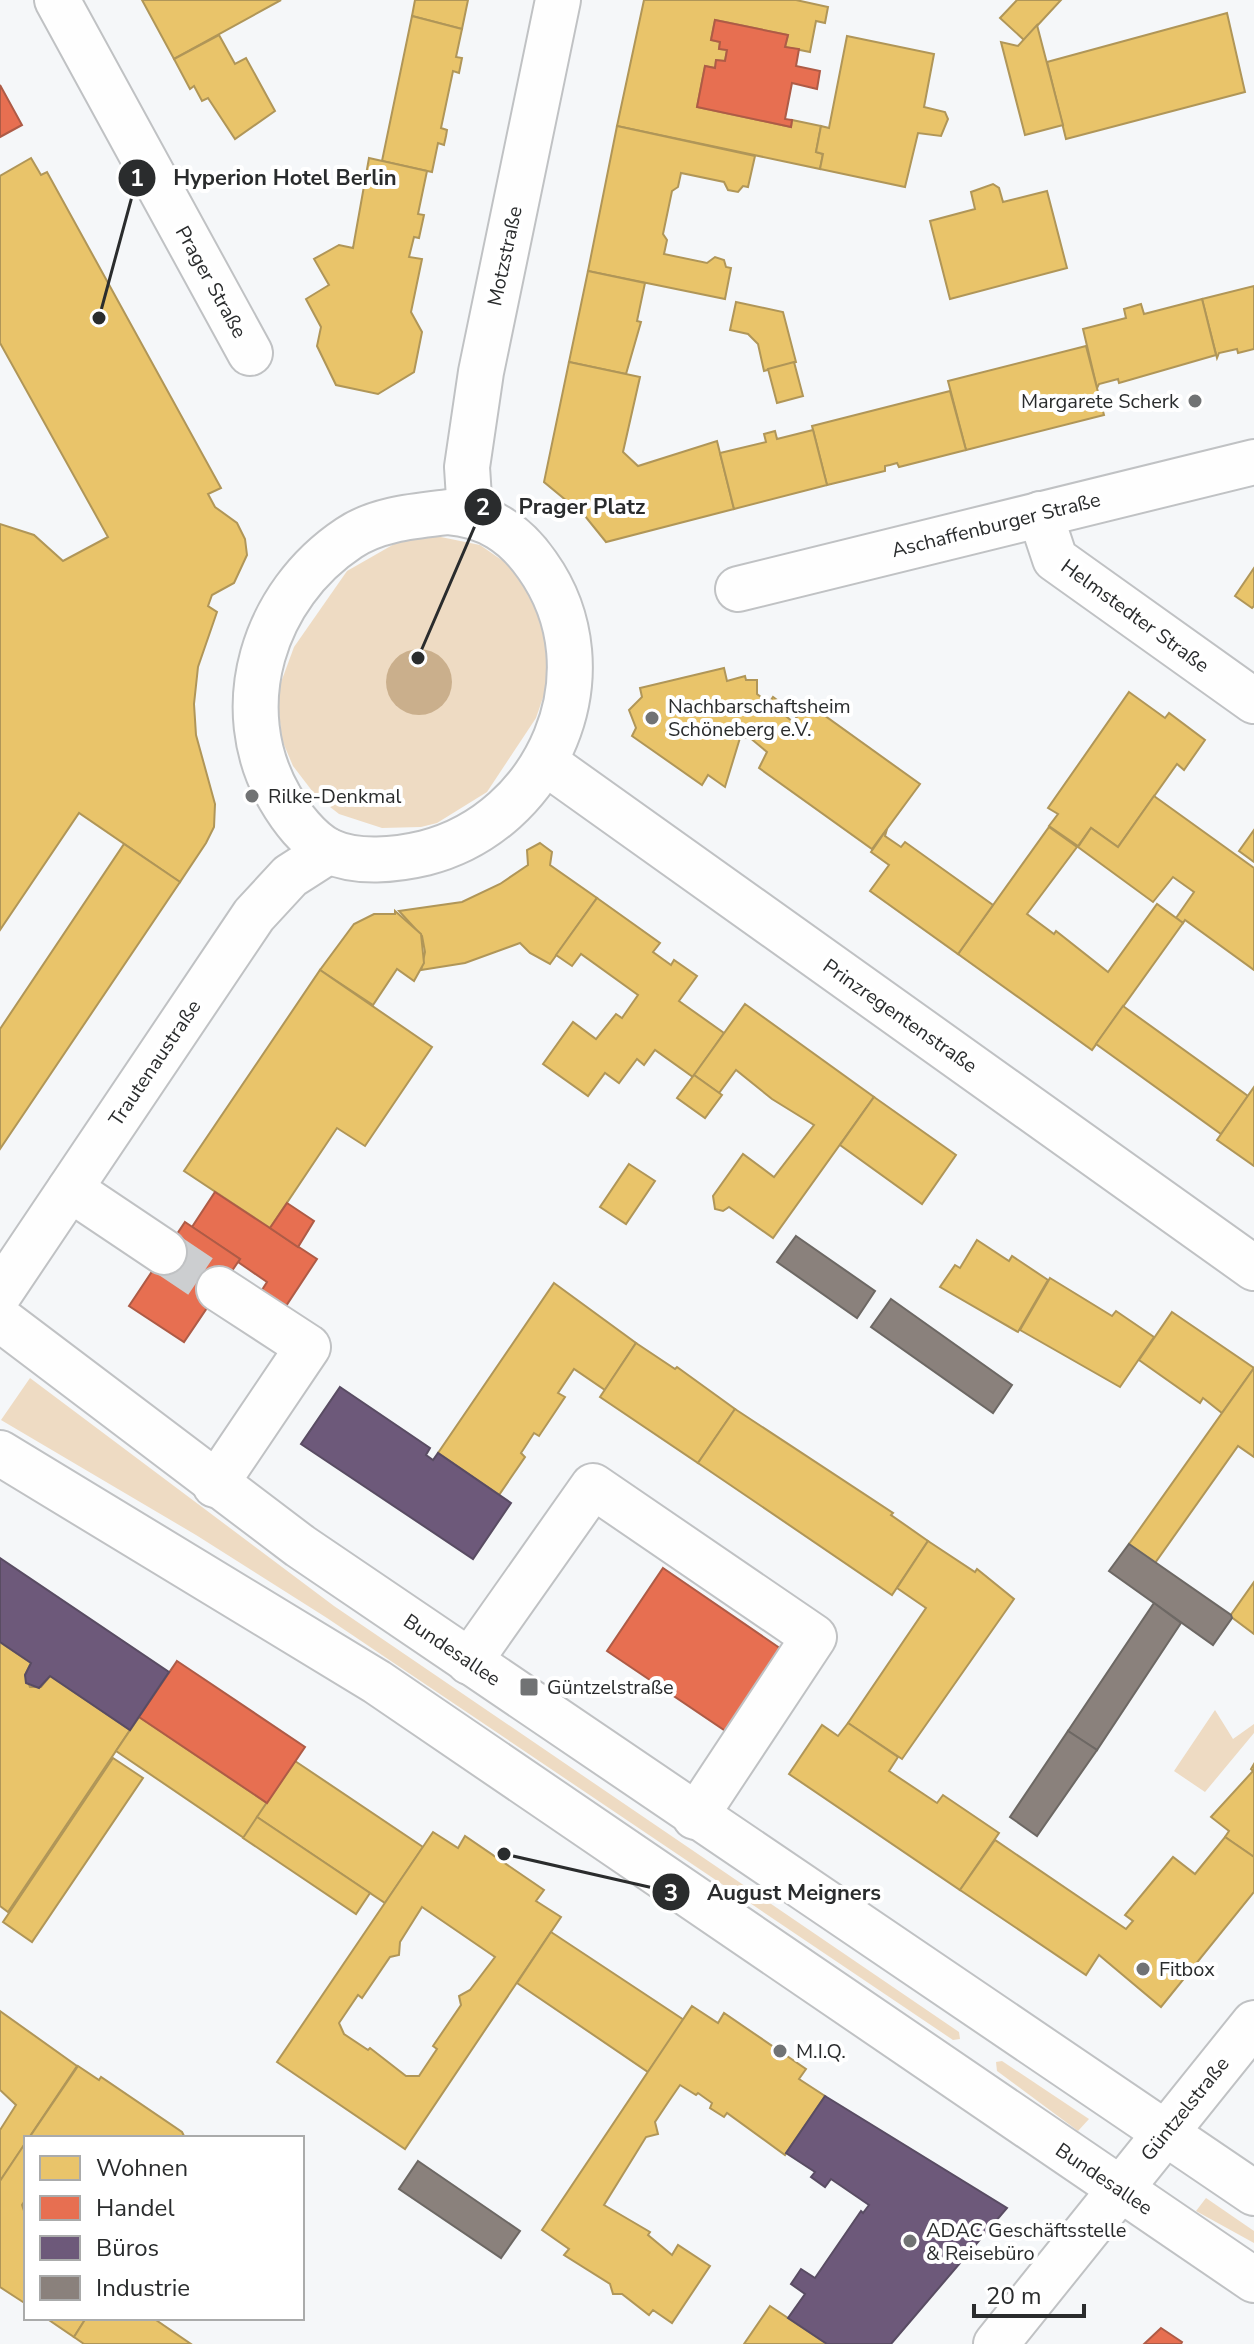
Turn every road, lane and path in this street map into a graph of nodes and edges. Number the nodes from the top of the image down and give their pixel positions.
1 (57, 0) edge
2 (558, 0) edge
3 (250, 353) dead end
4 (1254, 462) edge
5 (470, 513) junction
6 (1040, 514) junction
7 (738, 589) dead end
8 (1254, 701) edge
9 (546, 763) junction
10 (329, 851) junction
11 (70, 1189) junction
12 (164, 1252) tunnel mouth
13 (1254, 1268) edge
14 (219, 1289) tunnel mouth
15 (0, 1293) edge
16 (0, 1319) edge
17 (0, 1453) edge
18 (215, 1485) junction
19 (469, 1662) junction
20 (695, 1817) junction
21 (995, 2019) junction
22 (1254, 2023) edge
23 (956, 2077) junction
24 (1165, 2134) junction
25 (1120, 2190) junction
26 (1254, 2193) edge
27 (1254, 2280) edge
28 (996, 2344) edge

1 - 3 street, Prager Straße
2 - 5 street, Motzstraße
4 - 6 street, Aschaffenburger Straße
5 - 9 street
5 - 10 street
6 - 7 street, Aschaffenburger Straße
6 - 8 street, Helmstedter Straße
9 - 10 street
9 - 13 street, Prinzregentenstraße
10 - 11 street, Trautenaustraße
11 - 12 street
11 - 15 street, Trautenaustraße
14 - 18 street
16 - 18 street, Bundesallee
17 - 23 street, Bundesallee
18 - 19 street, Bundesallee
19 - 20 street, Bundesallee
19 - 20 street
20 - 21 street, Bundesallee
21 - 23 street
21 - 24 street, Bundesallee
22 - 24 street, Güntzelstraße
23 - 25 street, Bundesallee
24 - 25 street, Güntzelstraße
24 - 26 street, Bundesallee
25 - 27 street, Bundesallee
25 - 28 street, Güntzelstraße

